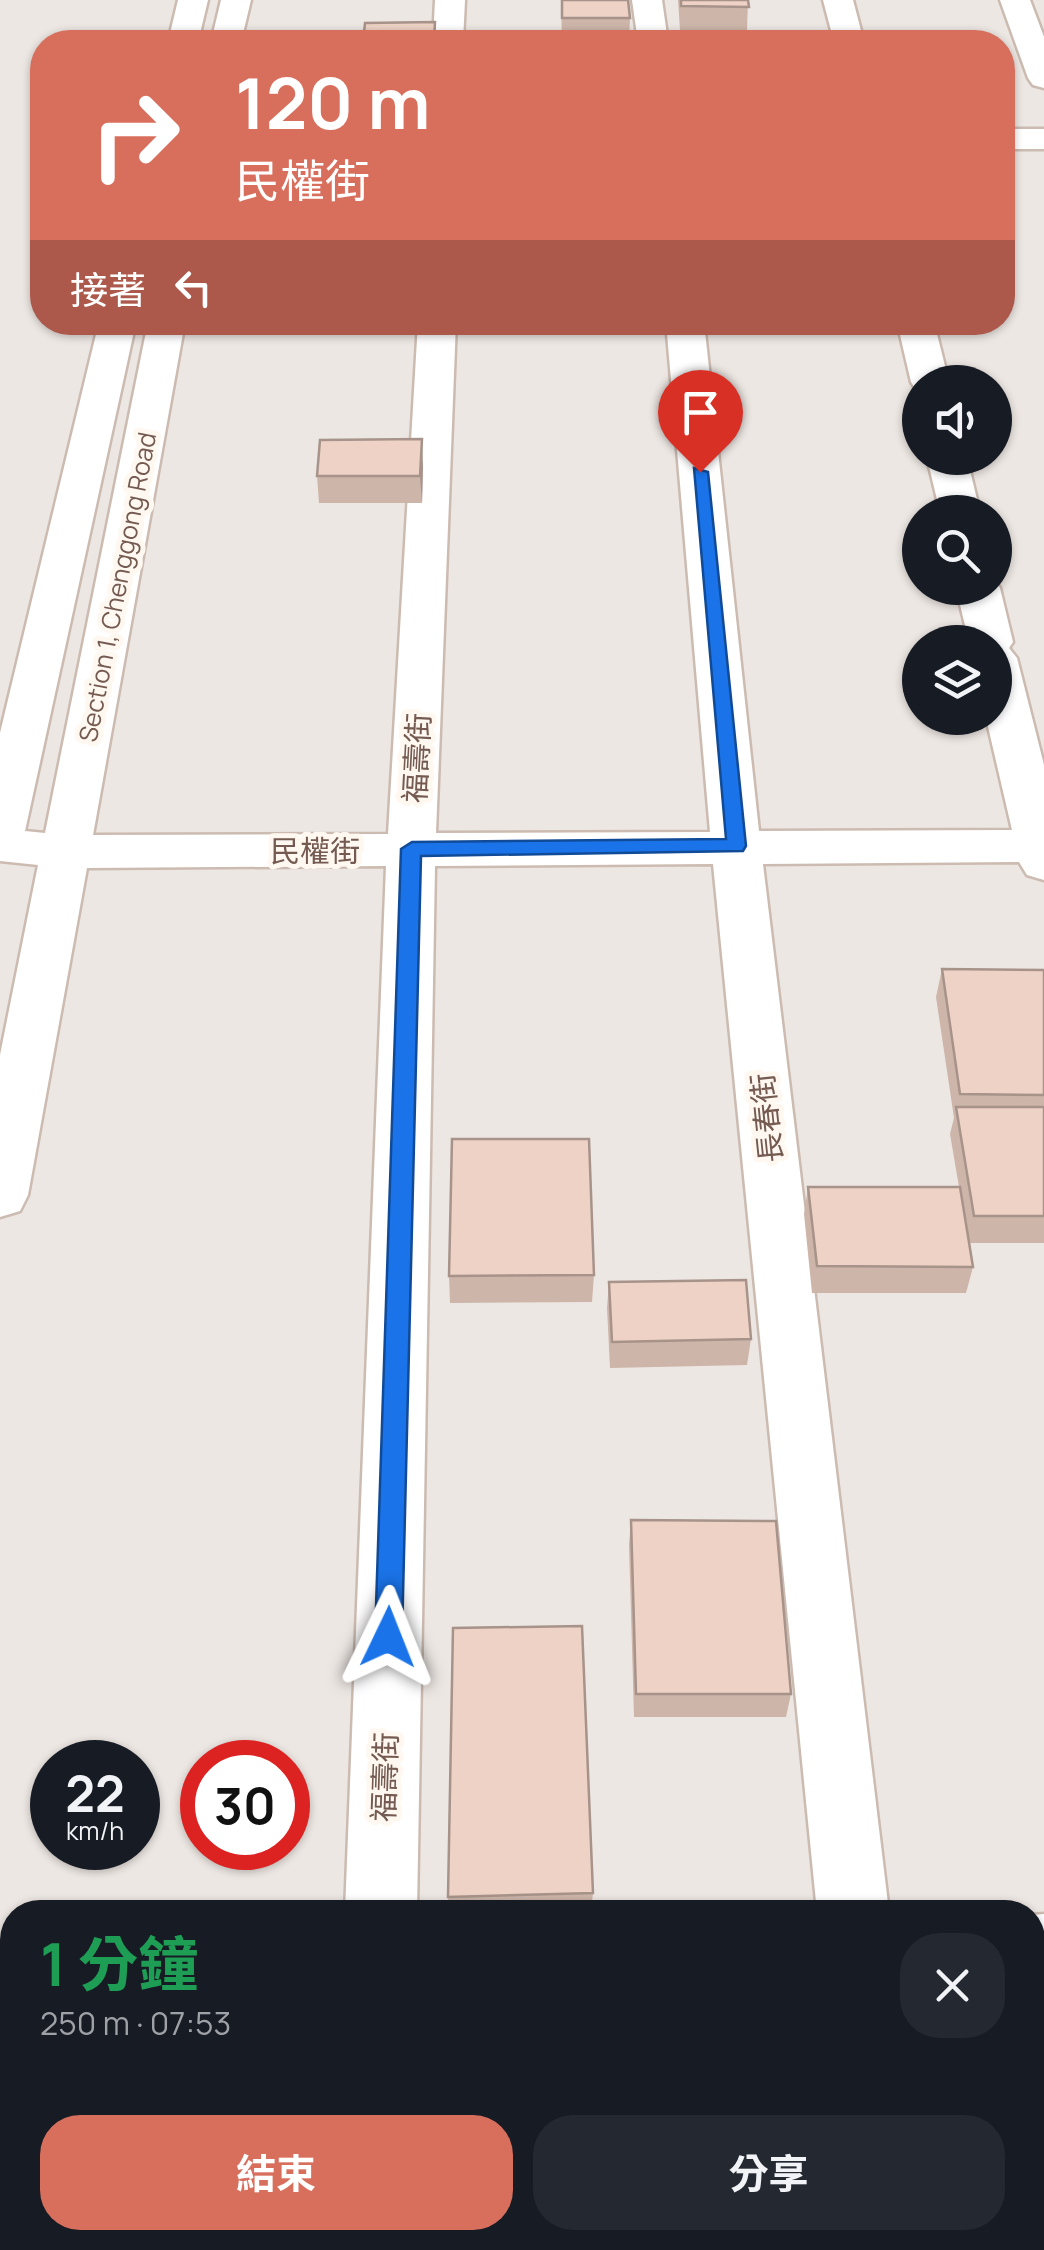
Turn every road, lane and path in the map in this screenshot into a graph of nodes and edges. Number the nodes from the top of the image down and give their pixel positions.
1 (193, 0) edge
2 (236, 0) edge
3 (450, 0) edge
4 (647, 0) edge
5 (838, 0) edge
6 (1015, 0) edge
7 (186, 30) edge
8 (229, 30) edge
9 (449, 30) edge
10 (651, 30) edge
11 (845, 30) edge
12 (1044, 78) edge
13 (1015, 139) edge
14 (1044, 139) edge
15 (115, 335) edge
16 (166, 335) edge
17 (435, 335) edge
18 (686, 335) edge
19 (918, 335) edge
20 (926, 365) edge
21 (1012, 728) edge
22 (0, 833) edge
23 (0, 845) edge
24 (736, 846) junction
25 (412, 849) junction
26 (67, 852) junction
27 (1042, 852) edge
28 (0, 1195) edge
29 (380, 1900) edge
30 (852, 1900) edge

1 - 7 street
2 - 8 street
3 - 9 street
4 - 10 street
5 - 11 street
6 - 12 street
13 - 14 street
15 - 22 street, Section 1, Chenggong Road
16 - 26 street, Section 1, Chenggong Road
17 - 25 street, 福壽街
18 - 24 street, 長春街
19 - 20 street
21 - 27 street
23 - 26 street, 民權街
24 - 25 street, 民權街
24 - 27 street, 民權街
24 - 30 street, 長春街
25 - 26 street, 民權街
25 - 29 street, 福壽街
26 - 28 street, Section 1, Chenggong Road

